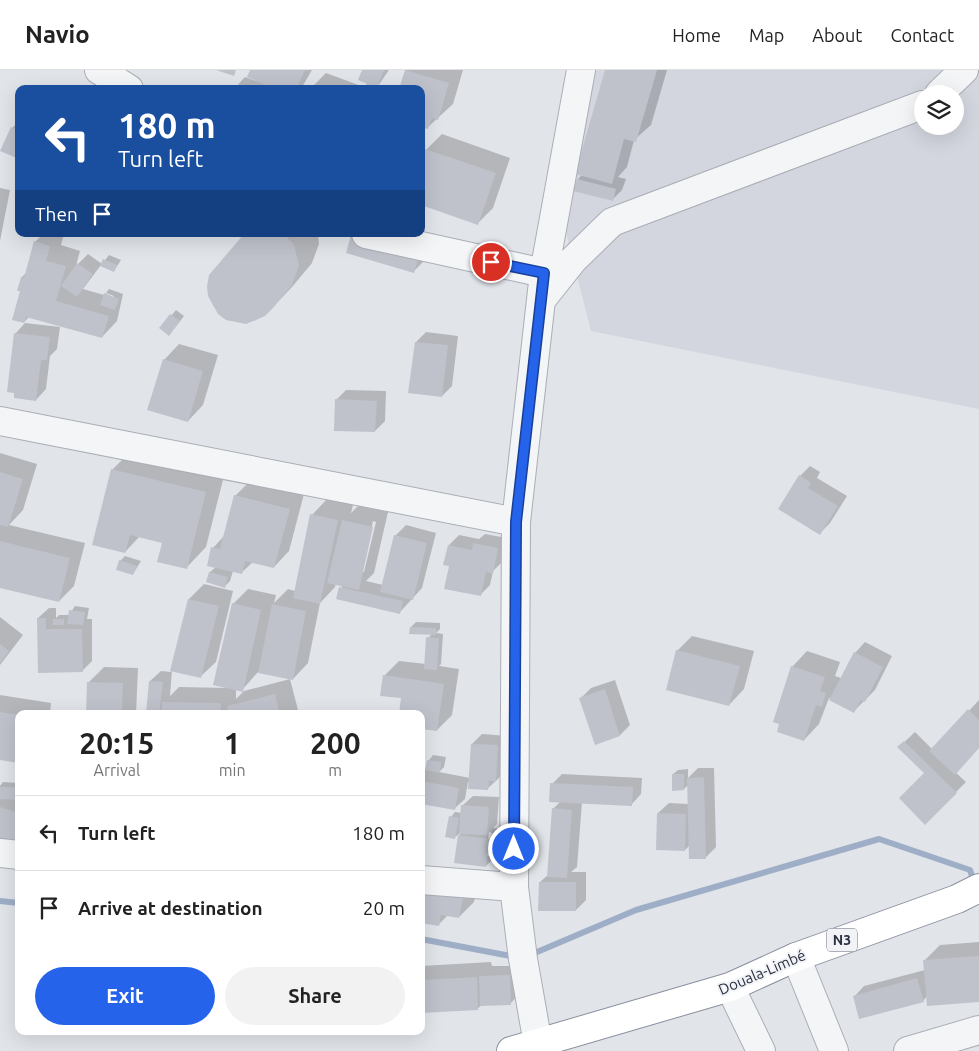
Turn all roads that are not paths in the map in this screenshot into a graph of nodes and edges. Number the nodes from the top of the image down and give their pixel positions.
1 (99, 70) edge
2 (581, 70) edge
3 (964, 70) edge
4 (123, 85) edge
5 (949, 85) edge
6 (914, 107) edge
7 (376, 237) edge
8 (543, 286) junction
9 (0, 421) edge
10 (516, 522) junction
11 (0, 853) edge
12 (15, 855) edge
13 (425, 880) edge
14 (514, 887) junction
15 (968, 894) edge
16 (796, 957) junction
17 (730, 987) junction
18 (979, 1030) edge
19 (538, 1044) junction
20 (511, 1051) edge
21 (761, 1051) edge
22 (834, 1051) edge
23 (908, 1051) edge

1 - 4 street
2 - 8 street
3 - 5 street
6 - 8 street
7 - 8 street
8 - 10 street
9 - 10 street
10 - 14 street
11 - 12 street
13 - 14 street
14 - 19 street
15 - 16 highway, Douala-Limbé / N3
16 - 17 highway, Douala-Limbé / N3
16 - 22 street
17 - 19 highway, Douala-Limbé / N3
17 - 21 street
18 - 23 street
19 - 20 highway, Douala-Limbé / N3

